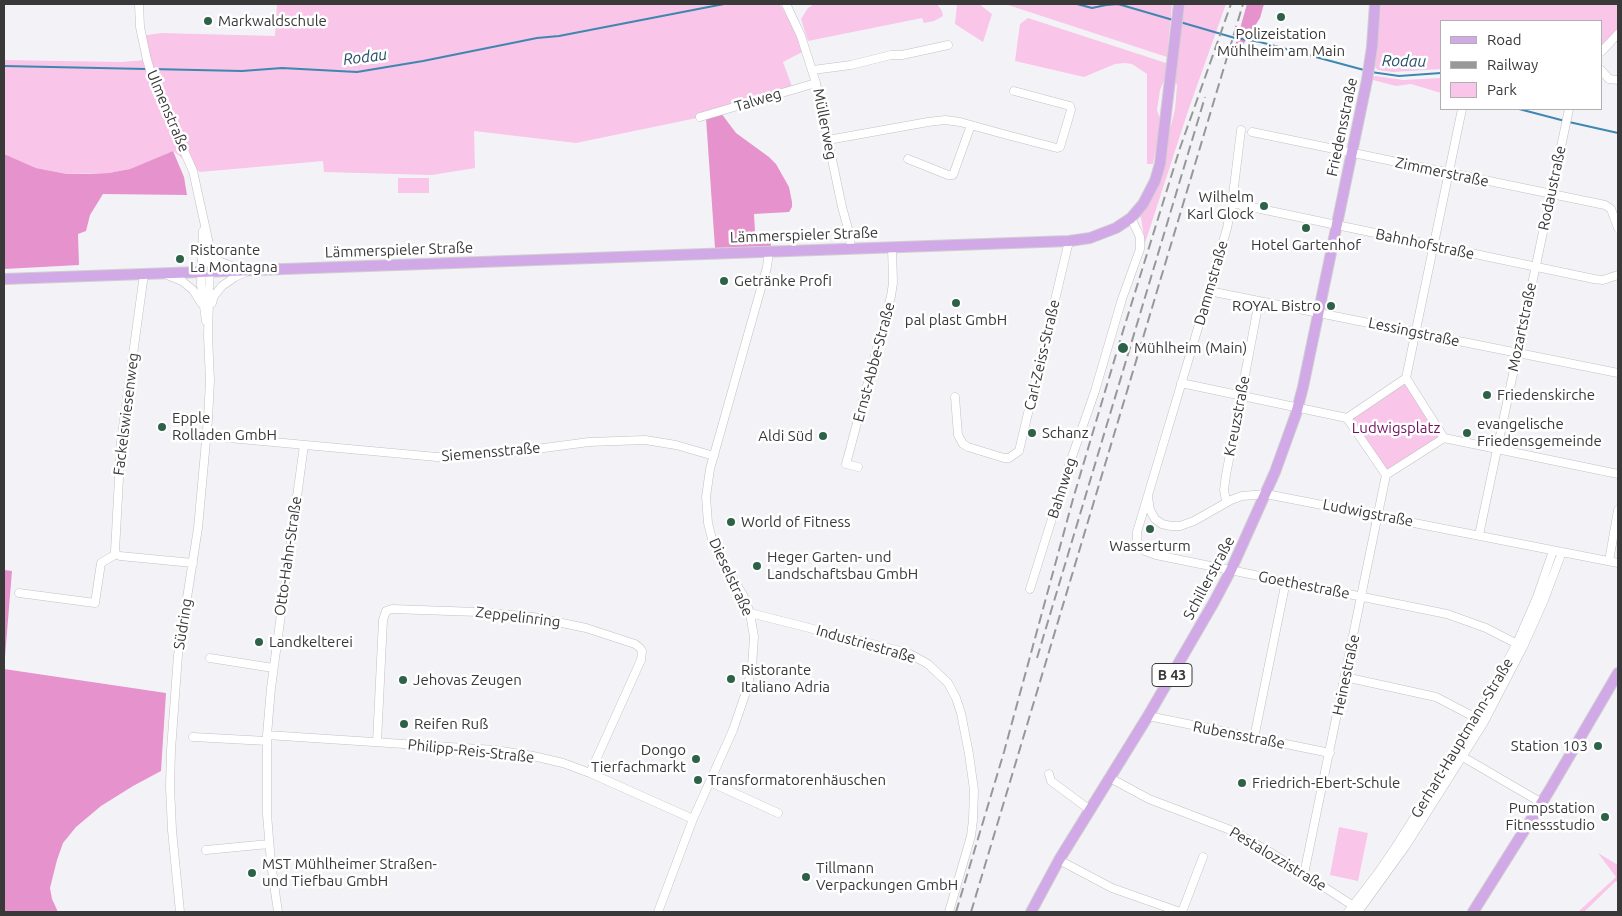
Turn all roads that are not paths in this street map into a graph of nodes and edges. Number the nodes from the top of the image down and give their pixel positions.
1 (139, 4) edge
2 (786, 4) edge
3 (1179, 4) edge
4 (1375, 4) edge
5 (1618, 34) edge
6 (948, 45) dead end
7 (1602, 51) edge
8 (813, 70) junction
9 (1602, 71) edge
10 (1618, 80) edge
11 (816, 83) junction
12 (1014, 91) dead end
13 (1462, 110) edge
14 (1568, 110) edge
15 (700, 117) dead end
16 (971, 125) junction
17 (1241, 130) dead end
18 (1252, 132) dead end
19 (828, 140) junction
20 (1352, 153) junction
21 (908, 159) dead end
22 (1448, 173) junction
23 (1550, 194) junction
24 (1232, 203) junction
25 (203, 218) junction
26 (1131, 218) junction
27 (1337, 225) junction
28 (1618, 228) edge
29 (1069, 241) junction
30 (208, 244) junction
31 (892, 246) junction
32 (1434, 246) junction
33 (851, 249) junction
34 (769, 252) junction
35 (1535, 266) junction
36 (250, 271) junction
37 (205, 272) junction
38 (144, 274) junction
39 (160, 274) junction
40 (1618, 275) edge
41 (4, 279) edge
42 (1209, 291) junction
43 (1259, 301) junction
44 (207, 308) junction
45 (1318, 313) junction
46 (1416, 333) junction
47 (1516, 353) junction
48 (1618, 373) edge
49 (1406, 378) junction
50 (1181, 384) junction
51 (1241, 396) junction
52 (954, 397) dead end
53 (1298, 407) junction
54 (1348, 418) junction
55 (207, 436) junction
56 (1444, 438) junction
57 (304, 444) junction
58 (1496, 449) junction
59 (714, 456) junction
60 (858, 467) dead end
61 (1618, 474) edge
62 (1386, 475) junction
63 (1149, 490) junction
64 (1266, 494) junction
65 (1226, 501) junction
66 (1618, 510) edge
67 (1378, 515) junction
68 (1478, 535) junction
69 (1558, 551) junction
70 (116, 554) junction
71 (1609, 561) junction
72 (192, 563) junction
73 (1618, 563) edge
74 (1231, 570) junction
75 (1286, 581) junction
76 (1030, 589) dead end
77 (19, 593) dead end
78 (1362, 597) junction
79 (750, 613) junction
80 (1520, 645) junction
81 (210, 658) dead end
82 (273, 668) junction
83 (1618, 673) edge
84 (1346, 677) junction
85 (1148, 716) junction
86 (1480, 720) junction
87 (193, 737) dead end
88 (267, 738) junction
89 (1254, 738) junction
90 (377, 742) junction
91 (1462, 744) junction
92 (1330, 753) junction
93 (1463, 757) junction
94 (590, 773) junction
95 (1048, 774) dead end
96 (1110, 778) junction
97 (710, 782) junction
98 (1542, 803) junction
99 (1090, 810) junction
100 (778, 813) dead end
101 (693, 819) junction
102 (269, 844) junction
103 (206, 850) dead end
104 (1203, 857) dead end
105 (1059, 860) junction
106 (1304, 874) junction
107 (1354, 910) edge
108 (1171, 911) edge
109 (180, 912) edge
110 (278, 912) edge
111 (658, 912) edge
112 (948, 912) edge
113 (1031, 912) edge
114 (1181, 912) edge
115 (1473, 912) edge

1 - 25 street, Ulmenstraße
2 - 8 street, Müllerweg
3 - 26 main road, Lämmerspieler Straße
4 - 20 main road, Friedensstraße / B 43
5 - 7 street
6 - 8 street
8 - 11 street, Müllerweg
9 - 10 street
11 - 15 street, Talweg
11 - 19 street, Müllerweg
12 - 16 street
13 - 22 street
14 - 23 street, Rodaustraße
16 - 19 street
16 - 21 street
17 - 24 street, Dammstraße
18 - 20 street, Zimmerstraße
19 - 33 street, Müllerweg
20 - 22 street, Zimmerstraße
20 - 27 main road, Friedensstraße / B 43
22 - 23 street, Zimmerstraße
22 - 32 street
23 - 28 street, Zimmerstraße
23 - 35 street, Rodaustraße
24 - 27 street, Bahnhofstraße
24 - 42 street, Dammstraße
25 - 30 street, Ulmenstraße
25 - 37 street, Ulmenstraße
26 - 29 main road, Lämmerspieler Straße
26 - 76 street, Bahnweg
27 - 32 street, Bahnhofstraße
27 - 45 main road, Schillerstraße / B 43
29 - 31 main road, Lämmerspieler Straße
29 - 52 street, Carl-Zeiss-Straße
30 - 36 street, Lämmerspieler Straße
30 - 37 street, Ulmenstraße
31 - 33 main road, Lämmerspieler Straße
31 - 60 street, Ernst-Abbe-Straße
32 - 35 street, Bahnhofstraße
32 - 46 street
33 - 34 main road, Lämmerspieler Straße
34 - 36 main road, Lämmerspieler Straße
34 - 59 street, Dieselstraße
35 - 40 street, Bahnhofstraße
35 - 47 street, Mozartstraße
36 - 37 main road, Lämmerspieler Straße
36 - 44 street, Lämmerspieler Straße
37 - 39 main road, Lämmerspieler Straße
37 - 44 street, Südring
38 - 39 main road, Lämmerspieler Straße
38 - 41 main road, Lämmerspieler Straße
38 - 70 street, Fackelswiesenweg
39 - 44 street, Lämmerspieler Straße
42 - 43 street, Lessingstraße
42 - 50 street, Dammstraße
43 - 45 street, Lessingstraße
43 - 51 street, Kreuzstraße
44 - 55 street, Südring
45 - 46 street, Lessingstraße
45 - 53 main road, Schillerstraße / B 43
46 - 47 street, Lessingstraße
46 - 49 street
47 - 48 street, Lessingstraße
47 - 58 street, Mozartstraße
49 - 54 street
49 - 56 street
50 - 51 street
50 - 63 street, Dammstraße
51 - 53 street
51 - 65 street, Kreuzstraße
53 - 54 street
53 - 64 main road, Schillerstraße / B 43
54 - 62 street
55 - 57 street, Siemensstraße
55 - 72 street, Südring
56 - 58 street
56 - 62 street
57 - 59 street, Siemensstraße
57 - 82 street, Otto-Hahn-Straße
58 - 61 street
58 - 68 street, Mozartstraße
59 - 79 street, Dieselstraße
62 - 67 street, Heinestraße
63 - 65 street, Ludwigstraße
63 - 74 street, Goethestraße
64 - 65 street, Ludwigstraße
64 - 67 street, Ludwigstraße
64 - 74 main road, Schillerstraße / B 43
66 - 71 street
67 - 68 street, Ludwigstraße
67 - 78 street, Heinestraße
68 - 69 street, Ludwigstraße
69 - 71 street, Ludwigstraße
69 - 80 street, Gerhart-Hauptmann-Straße
70 - 72 street
70 - 77 street
71 - 73 street, Ludwigstraße
72 - 109 street, Südring
74 - 75 street, Goethestraße
74 - 85 main road, Schillerstraße / B 43
75 - 78 street, Goethestraße
75 - 89 street
78 - 80 street, Goethestraße
78 - 84 street, Heinestraße
79 - 97 street, Dieselstraße
79 - 112 street, Industriestraße
80 - 86 street, Gerhart-Hauptmann-Straße
81 - 82 street
82 - 88 street, Otto-Hahn-Straße
83 - 98 main road
84 - 86 street
84 - 92 street, Heinestraße
85 - 89 street, Rubensstraße
85 - 96 main road, Schillerstraße / B 43
86 - 91 street, Gerhart-Hauptmann-Straße
86 - 93 street, Gerhart-Hauptmann-Straße
87 - 88 street
88 - 90 street, Philipp-Reis-Straße
88 - 102 street, Otto-Hahn-Straße
89 - 92 street, Rubensstraße
90 - 94 street, Philipp-Reis-Straße
90 - 94 street, Zeppelinring
91 - 93 street
91 - 107 street, Gerhart-Hauptmann-Straße
92 - 106 street, Heinestraße
93 - 98 street
93 - 107 street, Gerhart-Hauptmann-Straße
94 - 101 street, Philipp-Reis-Straße
95 - 99 street
96 - 99 main road, Schillerstraße / B 43
96 - 106 street, Pestalozzistraße
97 - 100 street
97 - 101 street, Dieselstraße
98 - 115 main road
99 - 105 main road, Schillerstraße / B 43
101 - 111 street, Dieselstraße
102 - 103 street
102 - 110 street, Otto-Hahn-Straße
104 - 114 street
105 - 108 street
105 - 113 main road, Schillerstraße / B 43
106 - 107 street, Pestalozzistraße
108 - 114 street

